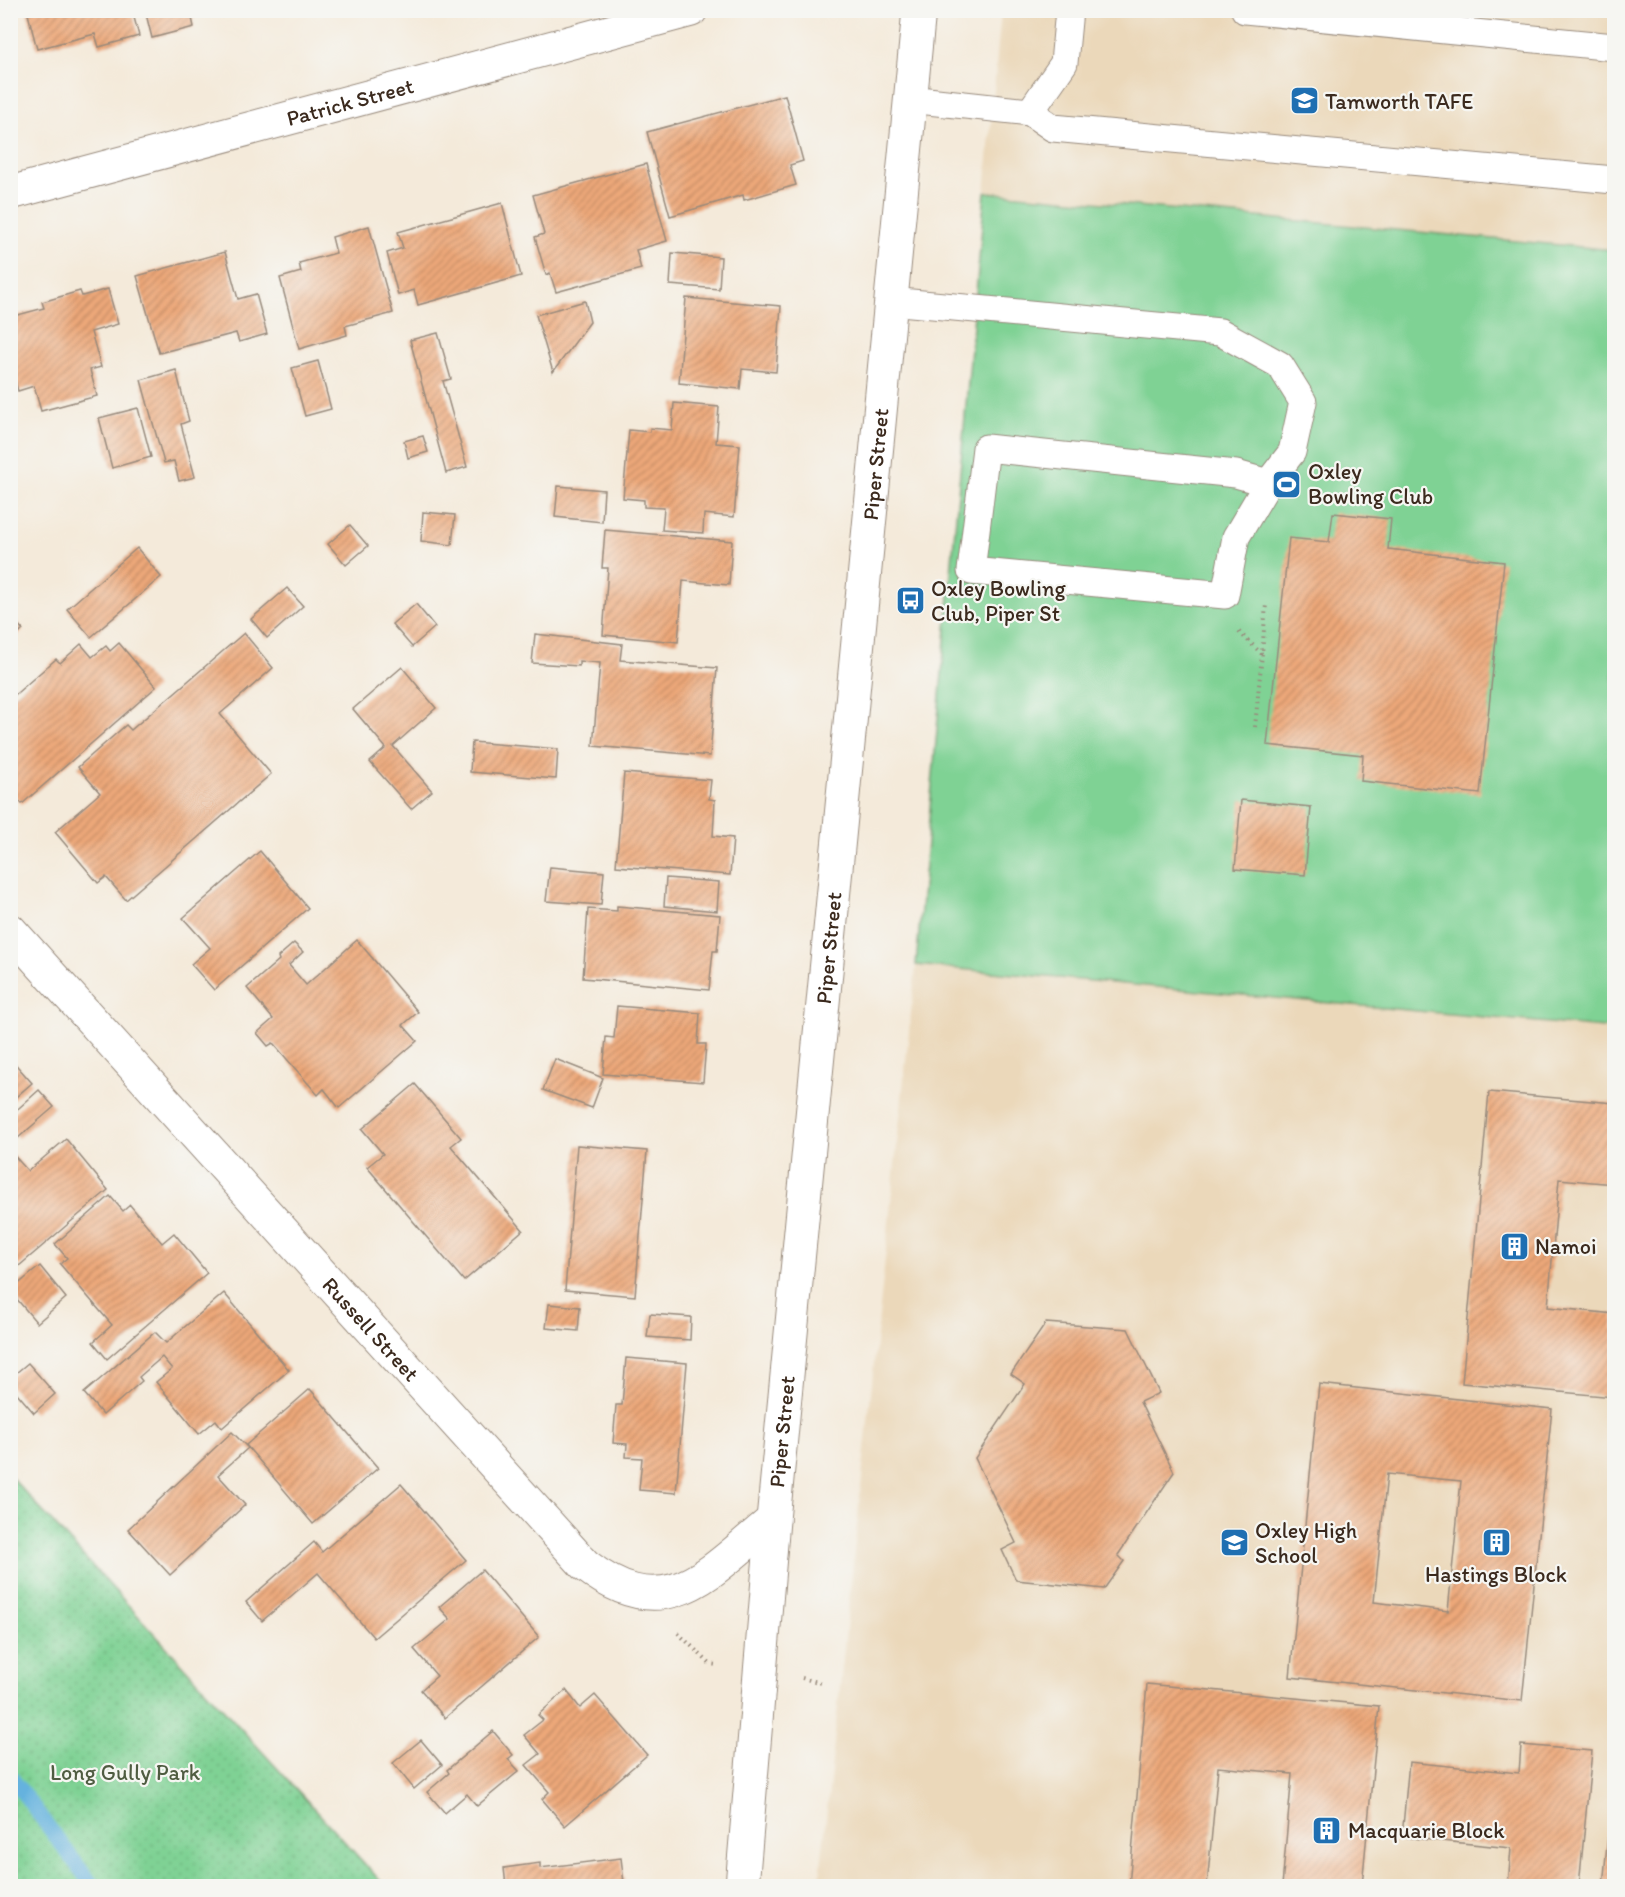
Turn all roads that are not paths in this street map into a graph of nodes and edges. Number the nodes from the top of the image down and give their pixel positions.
1 (691, 10) edge
2 (919, 10) edge
3 (1069, 10) edge
4 (1245, 10) edge
5 (1614, 47) edge
6 (909, 99) junction
7 (1030, 112) junction
8 (1614, 180) edge
9 (10, 193) edge
10 (890, 301) junction
11 (1268, 483) junction
12 (10, 930) edge
13 (773, 1520) junction
14 (742, 1887) edge

1 - 9 street, Patrick Street
2 - 6 street, Piper Street
3 - 7 lane
4 - 5 lane
6 - 7 lane
6 - 10 street, Piper Street
7 - 8 lane
10 - 11 lane
10 - 13 street, Piper Street
11 - 11 lane
12 - 13 street, Russell Street
13 - 14 street, Piper Street

